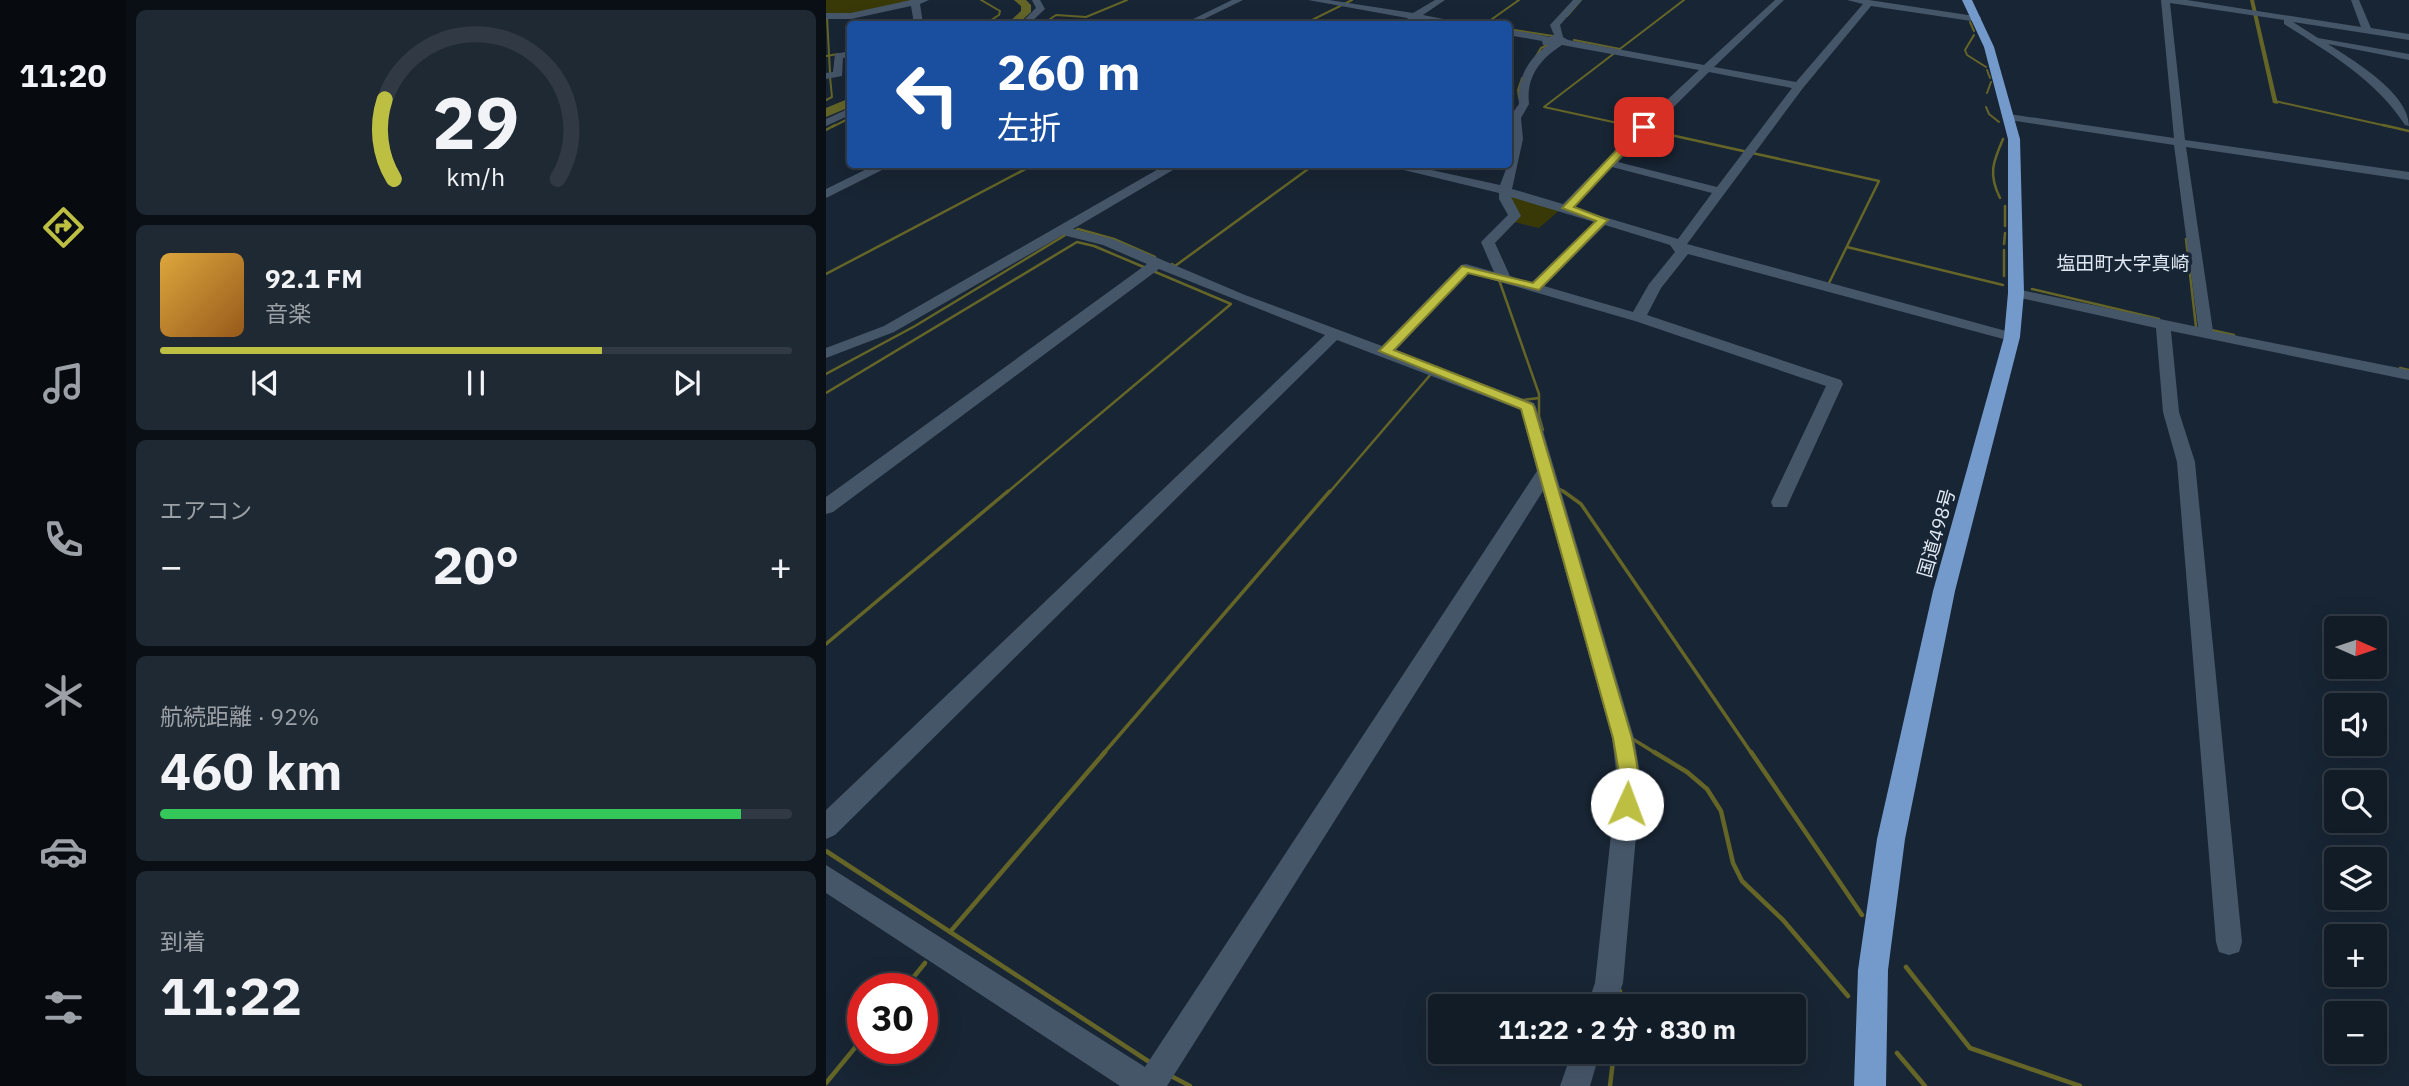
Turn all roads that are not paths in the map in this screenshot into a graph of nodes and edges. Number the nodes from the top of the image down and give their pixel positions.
1 (1239, 0) edge
2 (1312, 0) edge
3 (1441, 0) edge
4 (1578, 0) edge
5 (1584, 0) edge
6 (1780, 0) edge
7 (1851, 0) edge
8 (1967, 0) edge
9 (2168, 0) edge
10 (2355, 0) edge
11 (920, 1) edge
12 (1039, 1) edge
13 (1869, 3) junction
14 (1052, 10) dead end
15 (826, 16) edge
16 (1414, 17) junction
17 (2281, 18) junction
18 (1978, 19) junction
19 (919, 21) edge
20 (1027, 21) edge
21 (1040, 21) edge
22 (1194, 21) edge
23 (1407, 21) edge
24 (1443, 21) edge
25 (2367, 31) junction
26 (1512, 33) edge
27 (2409, 37) edge
28 (2313, 39) junction
29 (1559, 40) junction
30 (847, 54) edge
31 (2409, 57) edge
32 (1708, 68) junction
33 (826, 76) edge
34 (1800, 86) junction
35 (1512, 110) edge
36 (847, 112) edge
37 (2008, 117) junction
38 (826, 123) edge
39 (2409, 123) edge
40 (1513, 131) edge
41 (2180, 144) junction
42 (1609, 163) junction
43 (880, 168) edge
44 (1171, 168) edge
45 (1403, 168) edge
46 (2409, 176) edge
47 (1501, 190) junction
48 (1721, 192) junction
49 (826, 194) edge
50 (1567, 208) junction
51 (1603, 220) junction
52 (1066, 232) junction
53 (1679, 246) junction
54 (1151, 268) junction
55 (1498, 276) junction
56 (1535, 287) junction
57 (2015, 293) junction
58 (1638, 317) junction
59 (2163, 325) junction
60 (2205, 330) junction
61 (1335, 334) junction
62 (2011, 337) junction
63 (1386, 351) junction
64 (826, 353) edge
65 (2409, 375) edge
66 (1545, 473) junction
67 (1780, 502) dead end
68 (826, 507) edge
69 (826, 827) edge
70 (826, 878) edge
71 (2229, 942) dead end
72 (1605, 994) edge
73 (1582, 1064) edge
74 (1148, 1086) edge
75 (1575, 1086) edge
76 (1870, 1086) edge

1 - 22 street
2 - 16 street
3 - 16 street
4 - 29 street
5 - 29 street
6 - 32 street
7 - 13 street
8 - 18 highway, 国道498号
9 - 17 street
9 - 41 street
10 - 25 street
11 - 15 street
11 - 19 street
12 - 20 street
13 - 18 street
13 - 34 street
14 - 21 street
16 - 23 street
16 - 24 street
17 - 25 street
17 - 28 street
18 - 37 highway, 国道498号
25 - 27 street
26 - 29 street
28 - 31 street
28 - 39 street
29 - 32 street
29 - 35 street
29 - 40 street
30 - 33 street
32 - 34 street
32 - 42 street
34 - 48 street
36 - 38 street
37 - 41 street
37 - 57 highway, 国道498号
40 - 47 street
41 - 46 street
41 - 60 street
42 - 48 street
42 - 50 street
43 - 49 street
44 - 52 street
45 - 47 street
47 - 50 street
47 - 55 street
48 - 53 street
50 - 51 street
51 - 53 street
51 - 56 street
52 - 54 street
52 - 64 street
53 - 58 street
53 - 62 street
54 - 61 street
54 - 68 street
55 - 56 street
55 - 63 street
56 - 58 street
57 - 59 street
57 - 62 highway, 国道498号
58 - 67 street
59 - 60 street
59 - 71 street
60 - 65 street
61 - 63 street
61 - 69 street
62 - 76 highway, 国道498号
63 - 66 street
66 - 72 street
66 - 74 street
70 - 74 street
73 - 75 street

